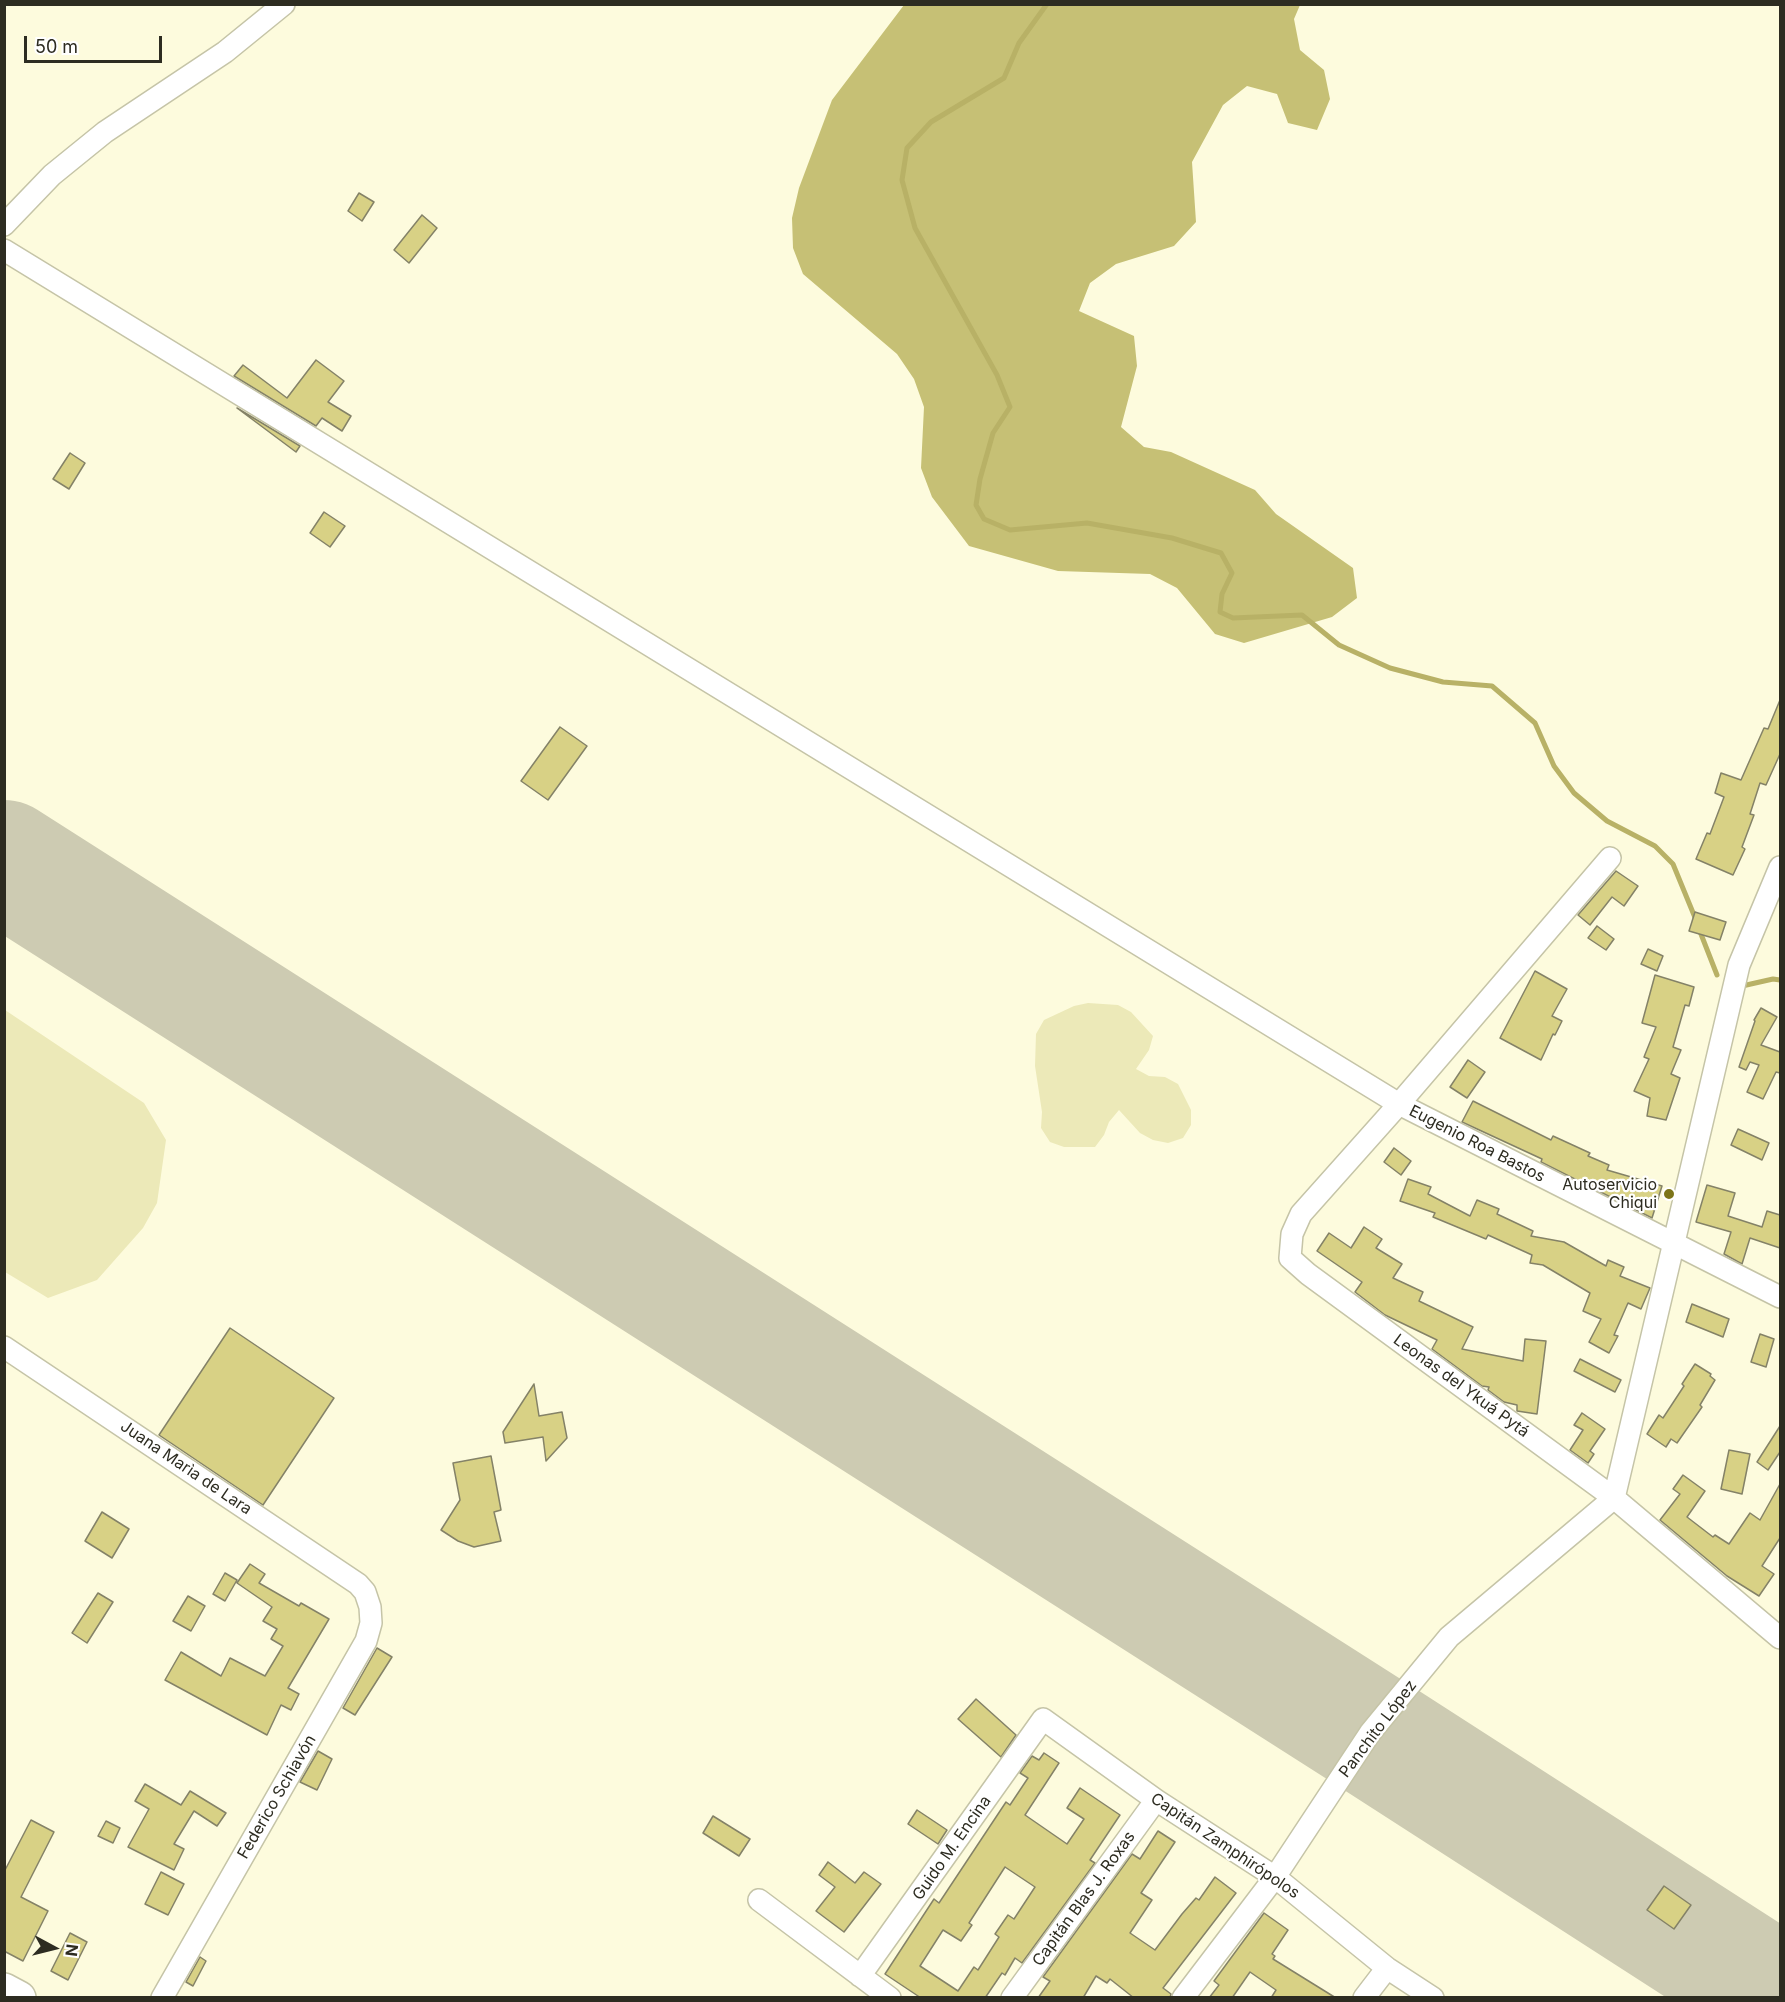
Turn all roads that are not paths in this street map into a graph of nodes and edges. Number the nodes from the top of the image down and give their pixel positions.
1 (284, 4) edge
2 (4, 225) edge
3 (4, 250) edge
4 (1610, 858) dead end
5 (1780, 867) edge
6 (1776, 894) edge
7 (1399, 1104) junction
8 (1674, 1245) junction
9 (1780, 1297) edge
10 (4, 1347) edge
11 (1614, 1498) junction
12 (365, 1592) joint
13 (1780, 1638) edge
14 (1043, 1719) joint
15 (1156, 1800) junction
16 (1275, 1877) junction
17 (759, 1900) dead end
18 (1388, 1968) junction
19 (860, 1976) junction
20 (4, 1990) edge
21 (19, 1998) edge
22 (162, 1998) edge
23 (890, 1998) edge
24 (1012, 1998) edge
25 (1183, 1998) edge
26 (1364, 1998) edge
27 (1433, 1998) edge

1 - 2 street
3 - 7 street, Eugenio Roa Bastos
4 - 7 street
5 - 6 street
6 - 8 street
7 - 8 street, Eugenio Roa Bastos
7 - 11 street, Leonas del Ykuá Pytá
8 - 9 street, Eugenio Roa Bastos
8 - 11 street
10 - 12 street, Juana Marìa de Lara
11 - 13 street, Leonas del Ykuá Pytá
11 - 16 street, Panchito López
12 - 22 street, Federico Schiavón
14 - 15 street, Capitán Zamphirópolos
14 - 19 street, Guido M. Encina
15 - 16 street, Capitán Zamphirópolos
15 - 24 street, Capitán Blas J. Roxas
16 - 18 street, Capitán Zamphirópolos
16 - 25 street, Panchito López
17 - 19 street
18 - 26 street
18 - 27 street, Capitán Zamphirópolos
19 - 23 street
20 - 21 main road

